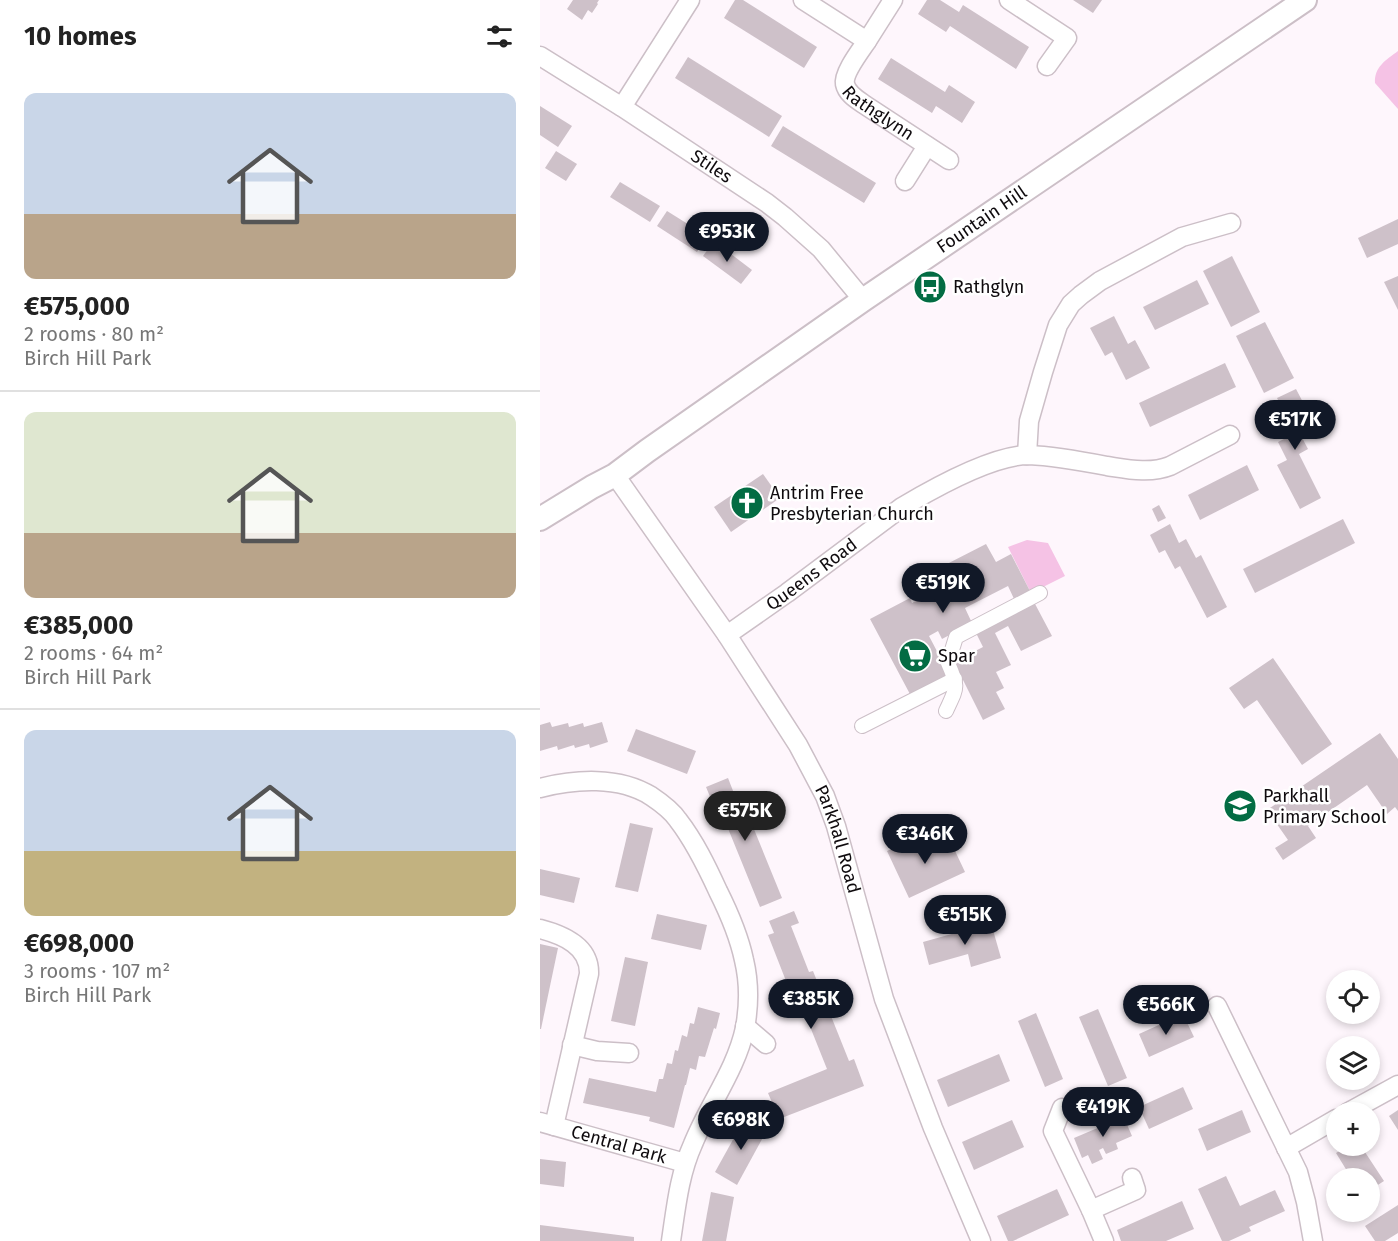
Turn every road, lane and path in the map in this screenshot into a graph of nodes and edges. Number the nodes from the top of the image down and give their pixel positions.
1 (690, 0) edge
2 (803, 0) edge
3 (893, 0) edge
4 (1009, 0) edge
5 (1305, 0) edge
6 (867, 41) junction
7 (540, 56) edge
8 (1047, 66) dead end
9 (622, 107) junction
10 (927, 146) junction
11 (949, 160) dead end
12 (905, 181) dead end
13 (1230, 223) dead end
14 (863, 300) junction
15 (1230, 435) dead end
16 (1027, 455) junction
17 (615, 476) junction
18 (540, 519) edge
19 (1040, 593) dead end
20 (726, 635) junction
21 (955, 679) junction
22 (946, 711) dead end
23 (862, 726) dead end
24 (540, 788) edge
25 (540, 929) edge
26 (1217, 1006) dead end
27 (745, 1026) junction
28 (766, 1044) dead end
29 (572, 1045) junction
30 (630, 1053) dead end
31 (1398, 1085) edge
32 (1367, 1102) edge
33 (1062, 1108) dead end
34 (547, 1124) edge
35 (1326, 1125) edge
36 (1286, 1148) junction
37 (685, 1163) junction
38 (1132, 1178) dead end
39 (1091, 1210) junction
40 (671, 1241) edge
41 (981, 1241) edge
42 (1104, 1241) edge
43 (1313, 1241) edge

1 - 9 street
2 - 6 street
3 - 6 street, Rathglynn
4 - 8 street
5 - 14 street, Fountain Hill
6 - 10 street, Rathglynn
7 - 9 street, Stiles
9 - 14 street, Stiles
10 - 11 street, Rathglynn
10 - 12 street, Rathglynn
13 - 16 street
14 - 17 street, Fountain Hill
15 - 16 street, Queens Road
16 - 20 street, Queens Road
17 - 18 street, Fountain Hill
17 - 20 street, Parkhall Road
19 - 21 street
20 - 41 street, Parkhall Road
21 - 22 street
21 - 23 street
24 - 27 street
25 - 29 street, Central Park
26 - 36 street
27 - 28 street
27 - 37 street
29 - 30 street
29 - 34 street, Central Park
31 - 32 street
33 - 39 street
34 - 37 street, Central Park
35 - 36 street
36 - 43 street
37 - 40 street
38 - 39 street
39 - 42 street

